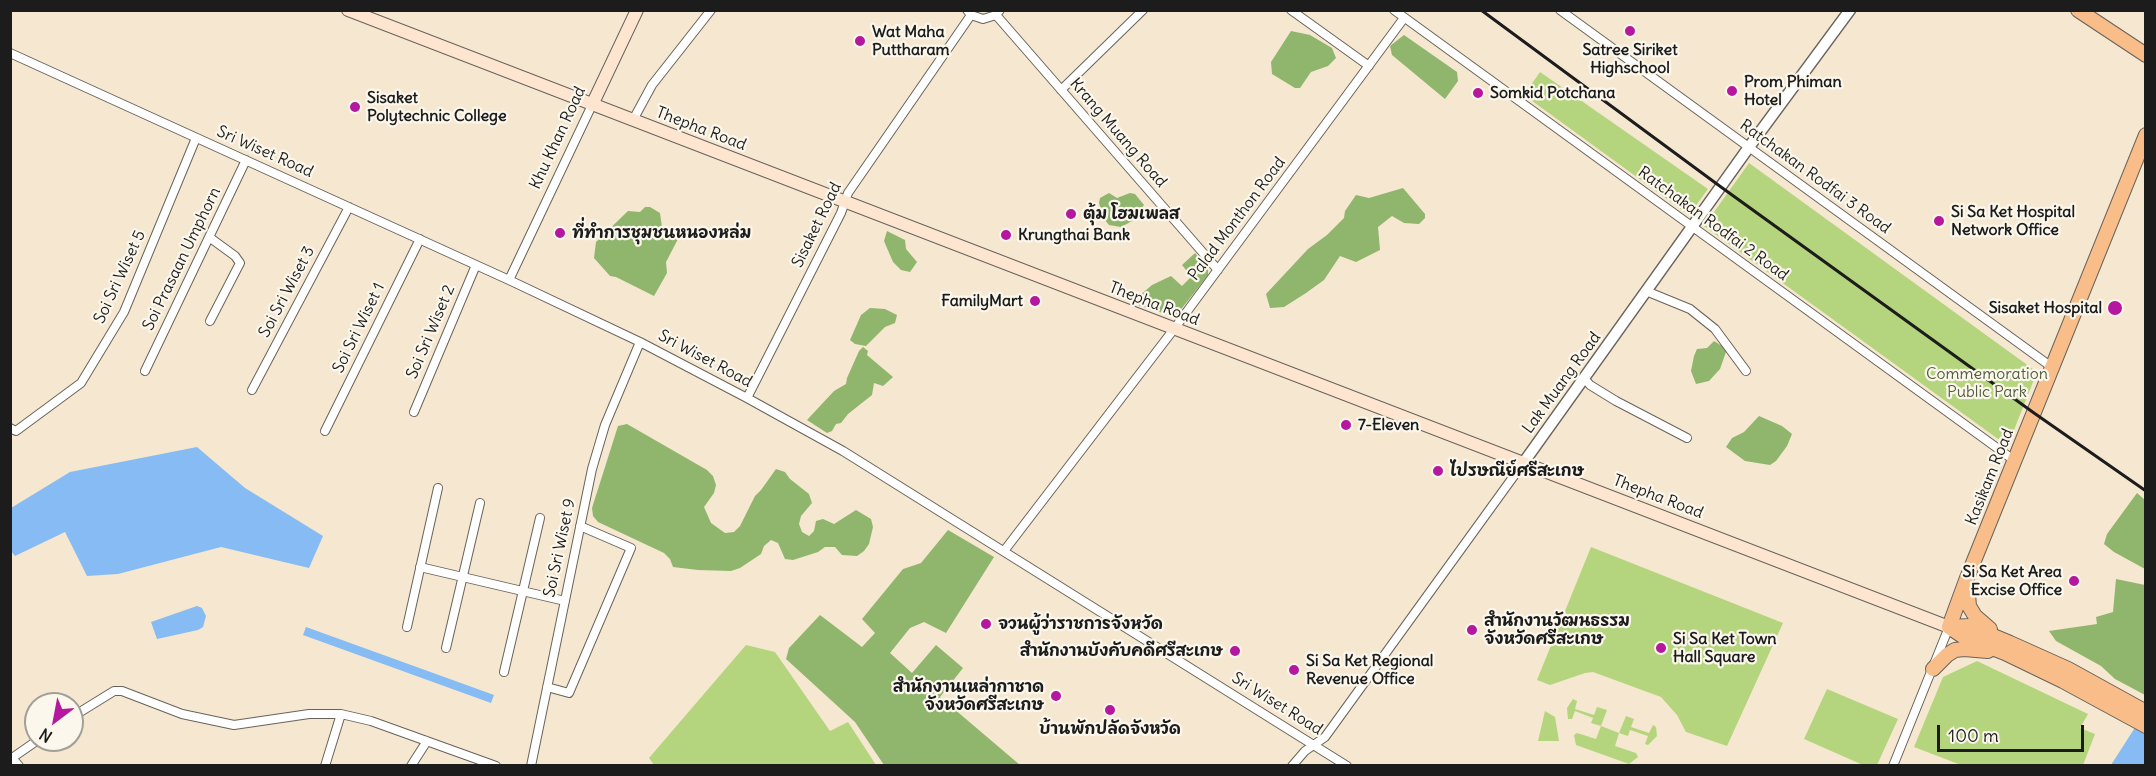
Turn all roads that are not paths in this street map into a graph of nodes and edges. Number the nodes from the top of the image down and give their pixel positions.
1 (348, 10) edge
2 (637, 10) edge
3 (711, 10) edge
4 (1143, 10) edge
5 (1291, 10) edge
6 (1394, 10) edge
7 (1560, 10) edge
8 (1850, 10) edge
9 (968, 13) edge
10 (998, 13) edge
11 (2088, 13) edge
12 (1404, 18) junction
13 (10, 53) edge
14 (2145, 55) edge
15 (1369, 66) junction
16 (1061, 90) junction
17 (592, 105) junction
18 (633, 120) junction
19 (2145, 135) edge
20 (196, 138) junction
21 (1749, 147) junction
22 (246, 160) junction
23 (845, 202) junction
24 (349, 207) junction
25 (1692, 227) junction
26 (210, 237) junction
27 (420, 239) junction
28 (476, 265) junction
29 (1218, 270) junction
30 (509, 280) junction
31 (1646, 291) junction
32 (210, 321) dead end
33 (1174, 329) junction
34 (640, 342) junction
35 (2053, 368) junction
36 (144, 371) dead end
37 (1746, 371) dead end
38 (1584, 378) junction
39 (252, 390) dead end
40 (747, 398) junction
41 (414, 412) dead end
42 (13, 429) edge
43 (325, 431) dead end
44 (1687, 438) dead end
45 (2015, 461) junction
46 (1524, 462) junction
47 (438, 488) dead end
48 (480, 503) dead end
49 (540, 518) dead end
50 (580, 526) junction
51 (1004, 551) junction
52 (420, 567) junction
53 (463, 577) junction
54 (1967, 578) junction
55 (523, 591) junction
56 (565, 601) junction
57 (407, 627) dead end
58 (1949, 627) junction
59 (446, 648) dead end
60 (2008, 648) junction
61 (1932, 669) junction
62 (504, 672) dead end
63 (547, 687) junction
64 (2103, 694) junction
65 (84, 709) edge
66 (2145, 712) edge
67 (341, 714) junction
68 (2145, 726) edge
69 (427, 741) junction
70 (1314, 745) junction
71 (24, 750) edge
72 (11, 758) edge
73 (19, 765) edge
74 (325, 765) edge
75 (411, 765) edge
76 (496, 765) edge
77 (531, 765) edge
78 (1292, 765) edge
79 (1347, 765) edge
80 (1893, 765) edge

1 - 17 main road, Thepha Road
2 - 17 main road, Khu Khan Road
3 - 18 street
4 - 16 street
5 - 15 street
6 - 12 street, Ratchakan Rodfai 2 Road
7 - 21 street, Ratchakan Rodfai 3 Road
8 - 21 street, Lak Muang Road
9 - 10 street
9 - 23 street, Sisaket Road
10 - 16 street, Krang Muang Road
11 - 14 main road
12 - 15 street, Palad Monthon Road
12 - 25 street, Ratchakan Rodfai 2 Road
13 - 20 street, Sri Wiset Road
15 - 29 street, Palad Monthon Road
16 - 29 street, Krang Muang Road
17 - 18 main road, Thepha Road
17 - 30 street, Khu Khan Road
18 - 23 main road, Thepha Road
19 - 35 main road, Kasikam Road
20 - 22 street, Sri Wiset Road
20 - 42 street, Soi Sri Wiset 5
21 - 25 street, Lak Muang Road
21 - 35 street, Ratchakan Rodfai 3 Road
22 - 24 street, Sri Wiset Road
22 - 26 street, Soi Prasaan Umphorn
23 - 33 main road, Thepha Road
23 - 40 street, Sisaket Road
24 - 27 street, Sri Wiset Road
24 - 39 street, Soi Sri Wiset 3
25 - 31 street, Lak Muang Road
25 - 45 street, Ratchakan Rodfai 2 Road
26 - 32 street
26 - 36 street, Soi Prasaan Umphorn
27 - 28 street, Sri Wiset Road
27 - 43 street, Soi Sri Wiset 1
28 - 30 street, Sri Wiset Road
28 - 41 street, Soi Sri Wiset 2
29 - 33 street, Palad Monthon Road
30 - 34 street, Sri Wiset Road
31 - 37 street
31 - 38 street, Lak Muang Road
33 - 46 main road, Thepha Road
33 - 51 street, Palad Monthon Road
34 - 40 street, Sri Wiset Road
34 - 50 street, Soi Sri Wiset 9
35 - 45 main road, Kasikam Road
38 - 44 street
38 - 46 street, Lak Muang Road
40 - 51 street, Sri Wiset Road
45 - 54 main road, Kasikam Road
46 - 58 main road, Thepha Road
46 - 70 street, Lak Muang Road
47 - 52 street
48 - 53 street
49 - 55 street
50 - 56 street, Soi Sri Wiset 9
50 - 63 street
51 - 70 street, Sri Wiset Road
52 - 53 street
52 - 57 street
53 - 55 street
53 - 59 street
54 - 58 main road, Kasikam Road
54 - 60 main road
55 - 56 street
55 - 62 street
56 - 63 street, Soi Sri Wiset 9
58 - 60 main road
58 - 61 street, Kasikam Road
60 - 61 main road
60 - 64 main road
61 - 80 street, Kasikam Road
63 - 77 street, Soi Sri Wiset 9
64 - 66 main road
64 - 68 main road
65 - 67 street
67 - 69 street
67 - 74 street
69 - 75 street
69 - 76 street
70 - 78 street, Lak Muang Road
70 - 79 street, Sri Wiset Road
71 - 72 street
72 - 73 street

